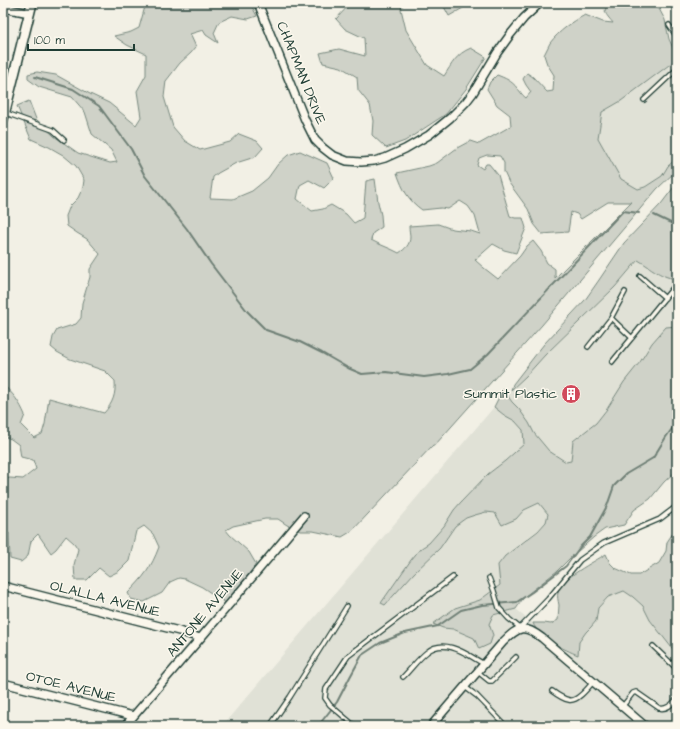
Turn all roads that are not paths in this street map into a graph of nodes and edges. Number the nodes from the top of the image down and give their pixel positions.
1 (32, 3) edge
2 (258, 3) edge
3 (540, 3) edge
4 (3, 8) edge
5 (30, 13) junction
6 (669, 25) dead end
7 (677, 37) edge
8 (677, 69) edge
9 (644, 100) dead end
10 (4, 111) edge
11 (64, 140) dead end
12 (640, 276) dead end
13 (677, 284) edge
14 (625, 292) dead end
15 (665, 298) junction
16 (611, 318) junction
17 (632, 338) junction
18 (588, 347) dead end
19 (612, 362) dead end
20 (677, 506) edge
21 (304, 516) dead end
22 (453, 577) dead end
23 (489, 578) dead end
24 (3, 586) edge
25 (347, 606) dead end
26 (520, 628) junction
27 (200, 638) junction
28 (653, 646) dead end
29 (516, 657) dead end
30 (484, 664) junction
31 (677, 669) edge
32 (478, 672) junction
33 (403, 677) dead end
34 (593, 682) junction
35 (3, 683) edge
36 (465, 686) junction
37 (552, 691) dead end
38 (677, 698) edge
39 (622, 706) junction
40 (133, 716) junction
41 (502, 722) dead end
42 (125, 726) edge
43 (270, 726) edge
44 (355, 726) edge
45 (431, 726) edge
46 (645, 726) edge

1 - 5 street
2 - 3 street, CHAPMAN DRIVE
4 - 5 street
5 - 10 street
6 - 7 lane
8 - 9 lane
10 - 11 lane
12 - 15 lane
13 - 15 lane
14 - 16 lane
15 - 17 lane
16 - 17 lane
16 - 18 lane
17 - 19 lane
20 - 26 lane
21 - 27 street, ANTONE AVENUE
22 - 44 lane
23 - 26 lane
24 - 27 street, OLALLA AVENUE
25 - 43 lane
26 - 30 street
26 - 34 street
27 - 40 street, ANTONE AVENUE
28 - 31 lane
29 - 32 lane
30 - 32 street
30 - 33 lane
32 - 36 street
34 - 37 lane
34 - 39 street
35 - 40 street, OTOE AVENUE
36 - 41 lane
36 - 45 street
38 - 39 lane
39 - 46 street
40 - 42 street, ANTONE AVENUE

